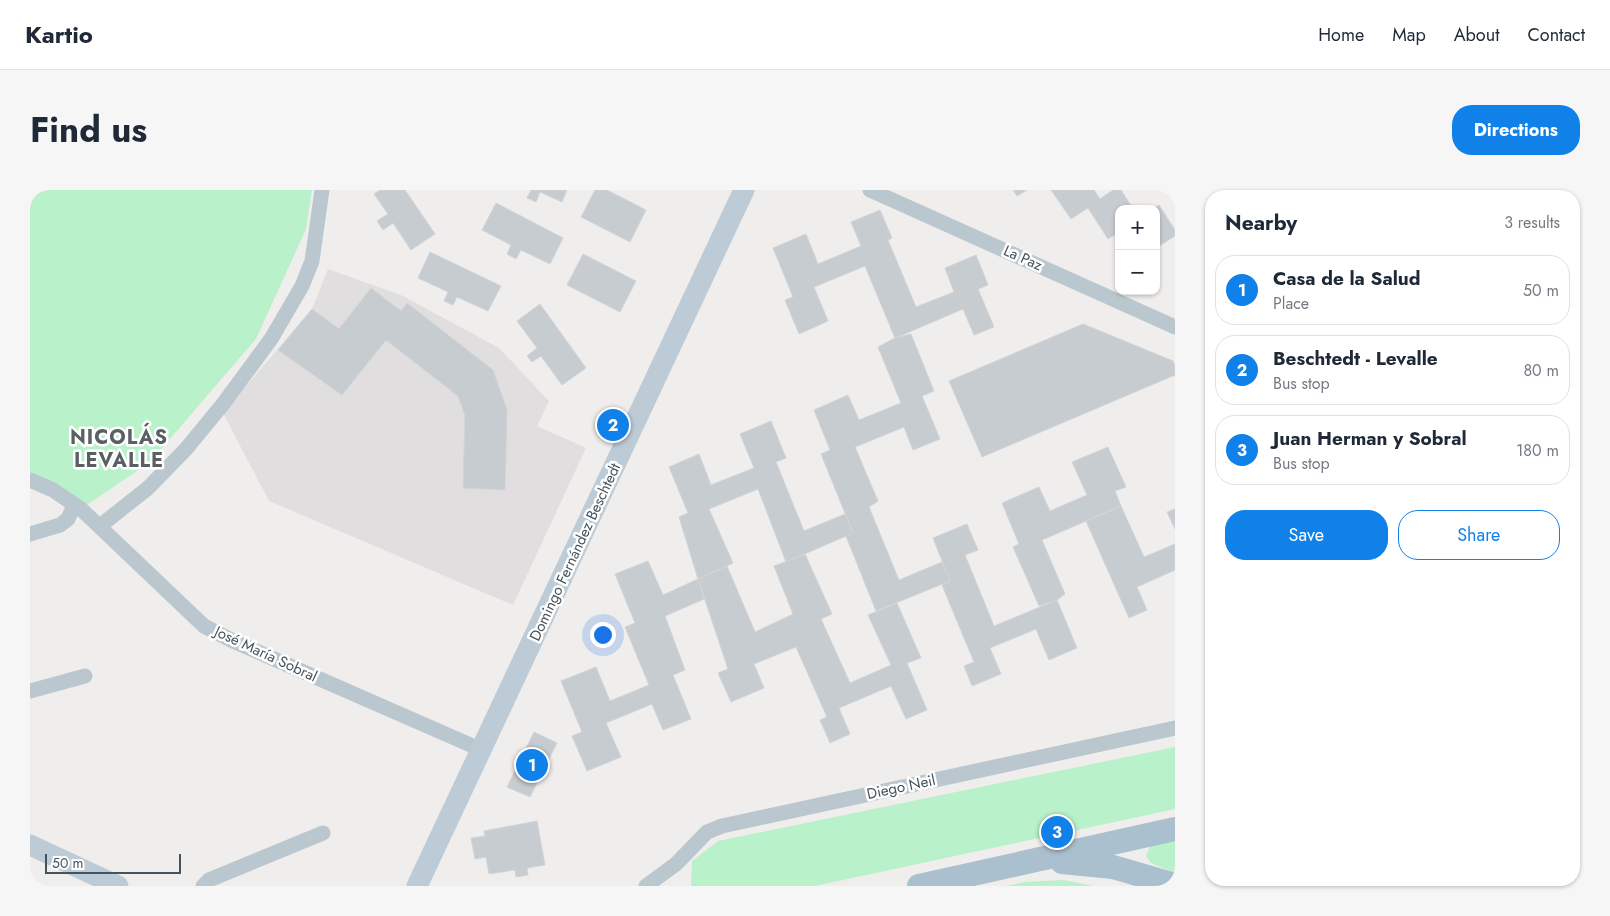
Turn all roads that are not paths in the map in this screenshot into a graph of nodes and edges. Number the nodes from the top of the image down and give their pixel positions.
1 (322, 190) edge
2 (744, 190) edge
3 (870, 190) edge
4 (1175, 327) edge
5 (30, 480) edge
6 (74, 505) junction
7 (100, 526) junction
8 (30, 534) edge
9 (85, 676) dead end
10 (30, 691) edge
11 (1175, 728) edge
12 (482, 750) junction
13 (1175, 829) edge
14 (324, 833) dead end
15 (30, 845) edge
16 (1042, 860) junction
17 (1175, 885) edge
18 (118, 886) edge
19 (203, 886) edge
20 (417, 886) edge
21 (646, 886) edge
22 (919, 886) edge

1 - 7 street
2 - 12 street, Domingo Fernández Beschtedt
3 - 4 street, La Paz
5 - 6 street, José María Sobral
6 - 7 street, José María Sobral
6 - 8 street
7 - 12 street, José María Sobral
9 - 10 street
11 - 21 street, Diego Neil
12 - 20 street, Domingo Fernández Beschtedt
13 - 16 main road
14 - 19 street
15 - 18 street
16 - 17 main road
16 - 22 main road

